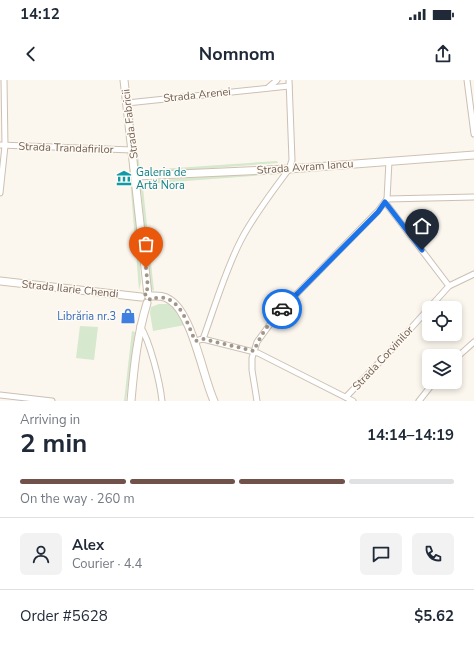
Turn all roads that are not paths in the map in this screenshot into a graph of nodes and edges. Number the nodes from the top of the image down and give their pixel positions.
1 (4, 80) edge
2 (124, 80) edge
3 (277, 80) edge
4 (467, 80) edge
5 (289, 83) edge
6 (268, 87) junction
7 (127, 103) junction
8 (474, 134) edge
9 (2, 146) edge
10 (132, 150) junction
11 (474, 155) edge
12 (389, 161) junction
13 (289, 169) junction
14 (136, 176) junction
15 (1, 182) edge
16 (0, 193) edge
17 (474, 197) edge
18 (386, 200) junction
19 (474, 274) edge
20 (0, 281) edge
21 (449, 286) junction
22 (146, 297) junction
23 (140, 326) junction
24 (203, 339) junction
25 (195, 341) junction
26 (474, 342) edge
27 (254, 351) junction
28 (462, 353) edge
29 (428, 389) edge
30 (0, 395) edge
31 (346, 397) junction
32 (52, 401) edge
33 (131, 401) edge
34 (162, 401) edge
35 (214, 401) edge
36 (257, 401) edge
37 (353, 401) edge
38 (419, 401) edge

1 - 9 street
2 - 7 street, Strada Fabricii
3 - 6 street
4 - 8 street
5 - 6 street, Strada Arenei
5 - 13 street
6 - 7 street, Strada Arenei
7 - 10 street, Strada Fabricii
9 - 10 street, Strada Trandafirilor
9 - 15 street
10 - 14 street, Strada Fabricii
11 - 12 street, Strada Avram Iancu
12 - 13 street, Strada Avram Iancu
12 - 18 street
13 - 14 street, Strada Avram Iancu
13 - 24 street
14 - 22 street, Strada Fabricii
15 - 16 street
17 - 18 street
18 - 21 street
18 - 27 street
19 - 21 street, Strada Corvinilor
20 - 22 street, Strada Ilarie Chendi
21 - 31 street, Strada Corvinilor
22 - 23 street, Strada Fabricii
22 - 25 street, Strada Ilarie Chendi
23 - 33 street, Strada Fabricii
23 - 34 street
24 - 25 street
24 - 27 street
25 - 35 street
26 - 28 street
27 - 31 street
27 - 36 street
29 - 38 street
30 - 32 street
31 - 37 street

